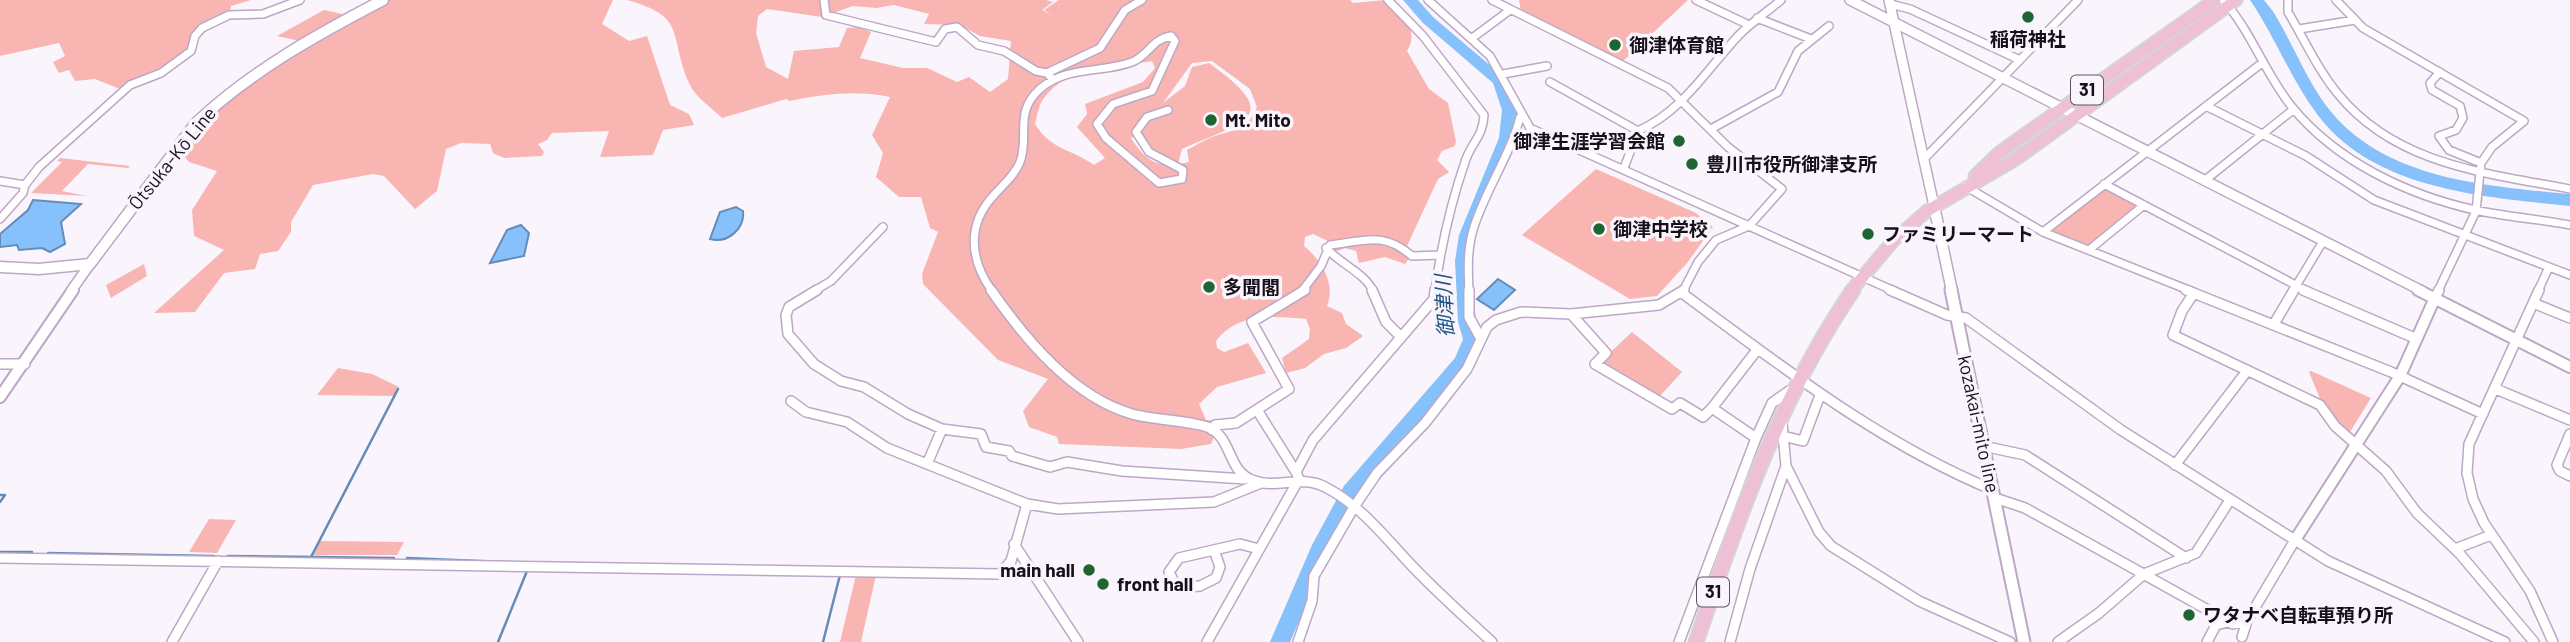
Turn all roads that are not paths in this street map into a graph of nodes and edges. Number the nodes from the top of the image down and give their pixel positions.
1 (300, 0) edge
2 (383, 0) edge
3 (824, 0) edge
4 (1142, 0) edge
5 (1388, 0) edge
6 (1428, 0) edge
7 (1492, 0) edge
8 (1510, 0) edge
9 (1696, 0) edge
10 (1781, 0) edge
11 (1850, 0) edge
12 (2078, 0) edge
13 (2215, 0) edge
14 (2288, 0) edge
15 (2336, 0) edge
16 (1890, 2) edge
17 (2229, 2) edge
18 (1507, 8) junction
19 (1757, 19) junction
20 (2355, 20) junction
21 (1894, 22) junction
22 (1749, 25) junction
23 (1829, 26) dead end
24 (2299, 29) junction
25 (1471, 39) junction
26 (1811, 39) junction
27 (2020, 60) junction
28 (2262, 62) junction
29 (1547, 66) dead end
30 (2440, 72) junction
31 (1047, 73) junction
32 (1503, 74) junction
33 (2004, 79) junction
34 (1053, 80) junction
35 (1550, 82) dead end
36 (1682, 99) junction
37 (2206, 106) junction
38 (2061, 109) junction
39 (2294, 109) junction
40 (1168, 110) dead end
41 (2076, 116) junction
42 (1520, 117) junction
43 (1712, 130) junction
44 (1638, 131) junction
45 (2262, 134) junction
46 (2147, 152) junction
47 (1923, 160) junction
48 (2481, 163) junction
49 (1624, 168) junction
50 (2478, 173) junction
51 (0, 181) edge
52 (2204, 181) junction
53 (2104, 184) junction
54 (25, 185) junction
55 (1965, 186) junction
56 (2570, 189) edge
57 (2144, 205) junction
58 (1934, 206) junction
59 (2476, 209) junction
60 (0, 219) edge
61 (2570, 225) edge
62 (1749, 226) junction
63 (883, 227) dead end
64 (2043, 232) junction
65 (2466, 235) junction
66 (2322, 243) junction
67 (1326, 248) junction
68 (2089, 250) junction
69 (1440, 255) junction
70 (90, 264) junction
71 (0, 267) edge
72 (2549, 267) junction
73 (2570, 275) edge
74 (1862, 276) junction
75 (2295, 286) junction
76 (1682, 293) junction
77 (2194, 293) junction
78 (2434, 300) junction
79 (2533, 303) junction
80 (1571, 314) junction
81 (1956, 317) junction
82 (2570, 318) edge
83 (2274, 324) junction
84 (1401, 337) junction
85 (1480, 337) junction
86 (2417, 339) junction
87 (2516, 341) junction
88 (1757, 350) junction
89 (25, 363) junction
90 (0, 364) edge
91 (2570, 367) edge
92 (2247, 371) junction
93 (2400, 376) junction
94 (1796, 377) junction
95 (2496, 388) junction
96 (1789, 391) junction
97 (1820, 395) junction
98 (0, 397) edge
99 (791, 401) dead end
100 (1713, 408) junction
101 (1257, 410) junction
102 (1781, 410) junction
103 (2483, 414) junction
104 (2570, 421) edge
105 (942, 429) junction
106 (1212, 429) junction
107 (2570, 433) edge
108 (1783, 436) junction
109 (1756, 438) junction
110 (2358, 445) junction
111 (1983, 446) junction
112 (927, 464) junction
113 (2175, 465) junction
114 (1786, 466) junction
115 (1298, 475) junction
116 (2570, 476) edge
117 (1259, 481) junction
118 (1994, 494) junction
119 (2230, 500) junction
120 (1027, 504) junction
121 (1352, 505) junction
122 (2491, 535) junction
123 (2295, 540) junction
124 (1014, 544) junction
125 (1259, 549) junction
126 (2455, 549) junction
127 (1214, 550) junction
128 (0, 558) edge
129 (2186, 558) junction
130 (218, 561) junction
131 (2144, 574) junction
132 (2217, 621) junction
133 (2247, 621) junction
134 (2233, 624) junction
135 (2242, 639) edge
136 (172, 642) edge
137 (1078, 642) edge
138 (1207, 642) edge
139 (1298, 642) edge
140 (1492, 642) edge
141 (1679, 642) edge
142 (1696, 642) edge
143 (1730, 642) edge
144 (2011, 642) edge
145 (2024, 642) edge
146 (2058, 642) edge
147 (2207, 642) edge
148 (2505, 642) edge
149 (2534, 642) edge
150 (2553, 642) edge

1 - 54 street
2 - 70 main road, Ōtsuka-Kō Line
3 - 31 street
4 - 31 street
5 - 69 street
6 - 25 street
7 - 18 street
8 - 18 street
9 - 22 street
10 - 19 street
11 - 21 street
12 - 27 street
13 - 38 main road, 31
14 - 24 street
15 - 20 street
16 - 21 street
16 - 27 street
17 - 28 street
17 - 41 main road, 31
18 - 25 street
18 - 36 street
19 - 22 street
19 - 26 street
20 - 24 street
20 - 30 street
21 - 33 street
21 - 47 street
22 - 36 street
23 - 26 street
24 - 50 street
25 - 32 street
26 - 43 street
27 - 33 street
28 - 37 street
28 - 39 street
29 - 32 street
30 - 48 street
30 - 48 street
31 - 34 street
32 - 42 street
33 - 38 street
33 - 47 street
34 - 40 street
34 - 106 street
35 - 44 street
36 - 43 street
36 - 44 street
37 - 45 street
37 - 46 street
38 - 41 street
38 - 55 main road, 31
39 - 45 street
39 - 59 street
41 - 46 street
41 - 55 main road, 31
42 - 49 street
42 - 85 street
43 - 62 street
44 - 49 street
45 - 52 street
45 - 65 street
46 - 52 street
46 - 53 street
47 - 58 street
48 - 50 street
49 - 62 street
50 - 56 street
50 - 59 street
51 - 54 street
52 - 66 street
53 - 57 street
53 - 64 street
54 - 60 street
55 - 58 main road, 31
55 - 64 street
57 - 68 street
57 - 75 street
58 - 74 main road, 31
58 - 81 main road, kozakai-mito line
59 - 61 street
59 - 65 street
62 - 74 street
62 - 76 street
63 - 105 street
64 - 68 street
65 - 72 street
65 - 78 street
66 - 75 street
66 - 78 street
67 - 69 street
67 - 84 street
67 - 101 street
68 - 77 street
69 - 84 street
70 - 71 main road
70 - 89 street
72 - 73 street
72 - 79 street
74 - 81 street
74 - 94 main road, 31
75 - 83 street
75 - 86 street
76 - 80 street
76 - 88 street
77 - 83 street
77 - 92 street
78 - 86 street
78 - 87 street
79 - 82 street
79 - 87 street
80 - 85 street
80 - 100 street
81 - 111 main road, kozakai-mito line
81 - 113 street
83 - 93 street
84 - 115 street
85 - 121 street
86 - 93 street
87 - 91 street
87 - 95 street
88 - 94 street
88 - 100 street
89 - 90 street
89 - 98 street
92 - 110 street
92 - 113 street
93 - 103 street
93 - 110 street
94 - 96 main road, 31
94 - 97 street
95 - 103 street
95 - 104 street
96 - 102 main road, 31
96 - 109 street
97 - 108 street
97 - 118 street
99 - 112 street
100 - 109 street
101 - 106 street
101 - 115 street
102 - 108 street
102 - 142 main road, 31
103 - 122 street
105 - 112 street
105 - 117 street
106 - 117 street
107 - 116 street
108 - 114 street
109 - 141 street
110 - 123 street
110 - 126 street
111 - 118 main road, kozakai-mito line
111 - 129 street
112 - 120 street
113 - 119 street
114 - 143 street
114 - 144 street
115 - 117 street
115 - 121 street
115 - 125 street
117 - 120 street
118 - 131 street
118 - 145 main road, kozakai-mito line
119 - 123 street
119 - 129 street
120 - 124 street
121 - 139 street
121 - 140 street
122 - 126 street
122 - 150 street
123 - 133 street
123 - 148 street
124 - 130 street
124 - 137 street
125 - 127 street
125 - 138 street
126 - 149 street
127 - 127 street
128 - 130 street
129 - 131 street
130 - 136 street
131 - 132 street
131 - 146 street
132 - 134 street
132 - 147 street
133 - 134 street
133 - 135 street
134 - 135 street

